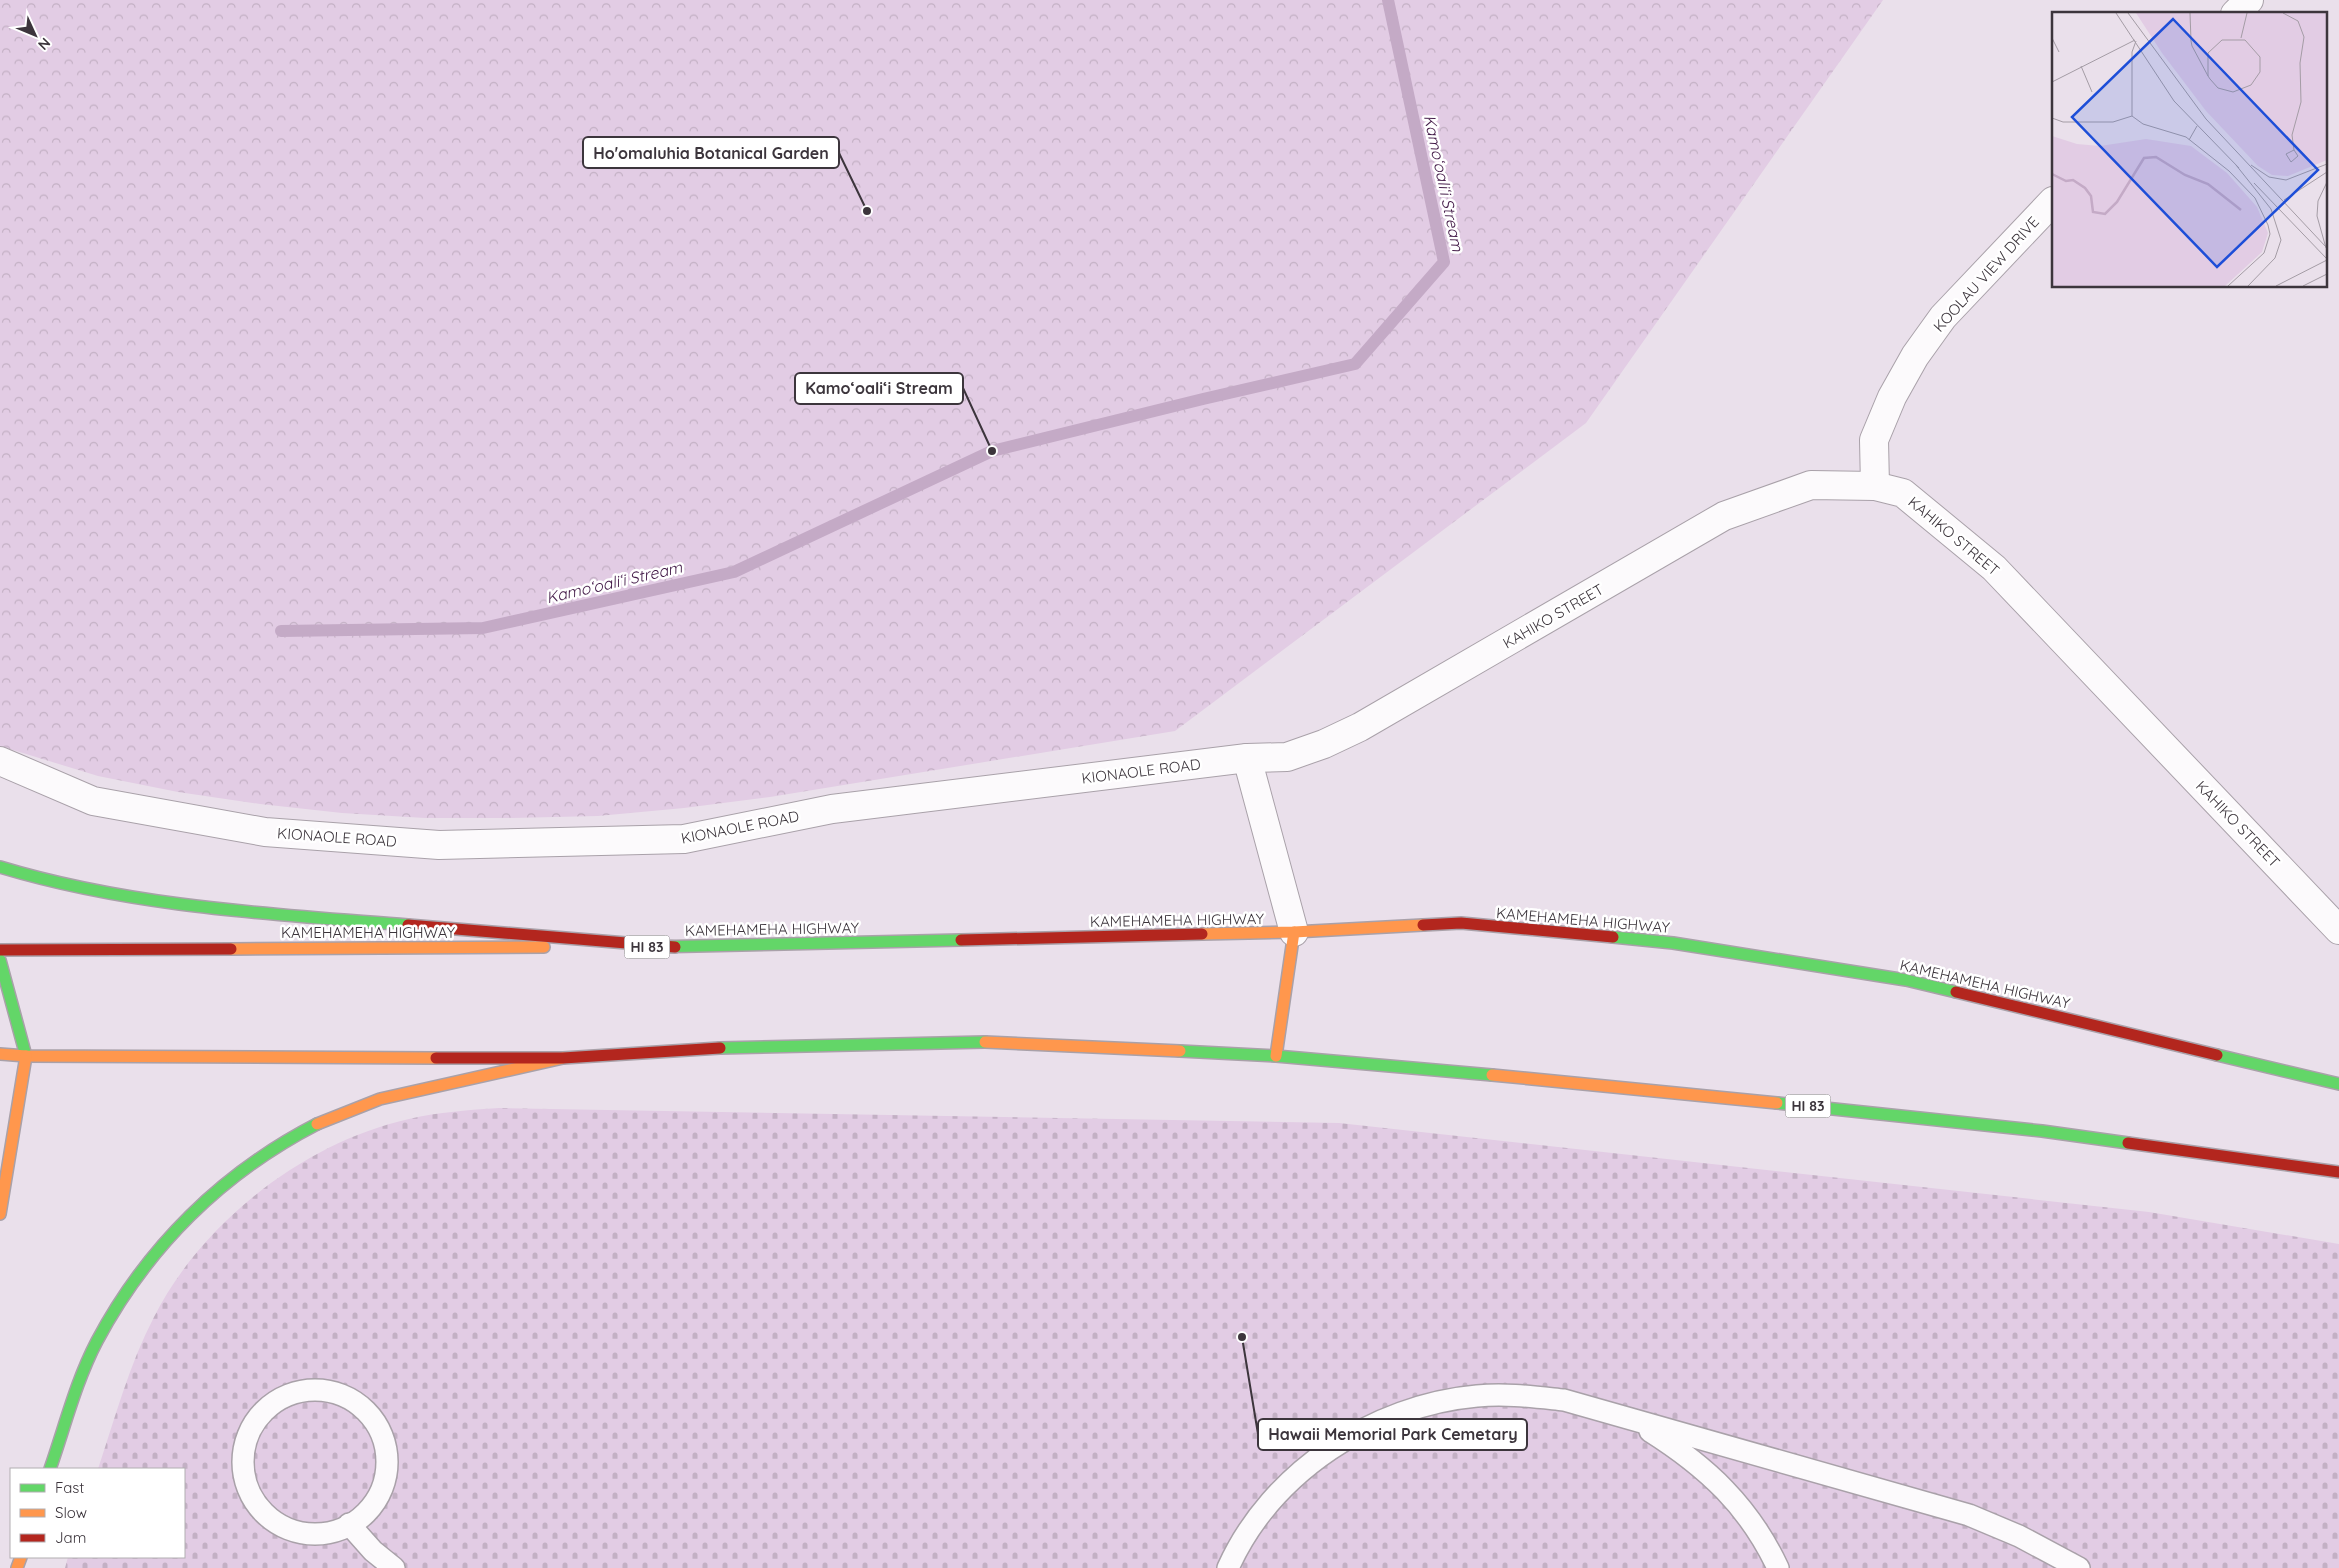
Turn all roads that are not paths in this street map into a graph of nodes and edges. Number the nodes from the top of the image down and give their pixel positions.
1 (2249, 0) edge
2 (2237, 12) edge
3 (2052, 202) edge
4 (1875, 486) junction
5 (1247, 758) junction
6 (0, 761) edge
7 (0, 867) edge
8 (2339, 930) edge
9 (1294, 932) junction
10 (675, 947) junction
11 (0, 950) edge
12 (0, 960) edge
13 (0, 1054) edge
14 (26, 1056) junction
15 (1276, 1056) junction
16 (563, 1058) junction
17 (2339, 1084) edge
18 (2339, 1172) edge
19 (0, 1214) edge
20 (1606, 1412) junction
21 (50, 1468) edge
22 (349, 1524) junction
23 (394, 1568) edge
24 (1228, 1568) edge
25 (1778, 1568) edge
26 (2079, 1568) edge

1 - 2 street
3 - 4 street, KOOLAU VIEW DRIVE
4 - 5 street, KAHIKO STREET
4 - 8 street, KAHIKO STREET
5 - 6 street, KIONAOLE ROAD
5 - 9 street
7 - 10 main road
9 - 10 main road, KAMEHAMEHA HIGHWAY / HI 83
9 - 15 main road
9 - 17 main road, KAMEHAMEHA HIGHWAY / HI 83
10 - 11 main road, KAMEHAMEHA HIGHWAY / HI 83
12 - 14 main road
13 - 14 main road, HI 83
14 - 16 main road, HI 83
14 - 19 main road
15 - 16 main road, HI 83
15 - 18 main road, HI 83
16 - 21 main road
20 - 24 lane
20 - 25 lane
20 - 26 lane
22 - 22 lane
22 - 23 lane

